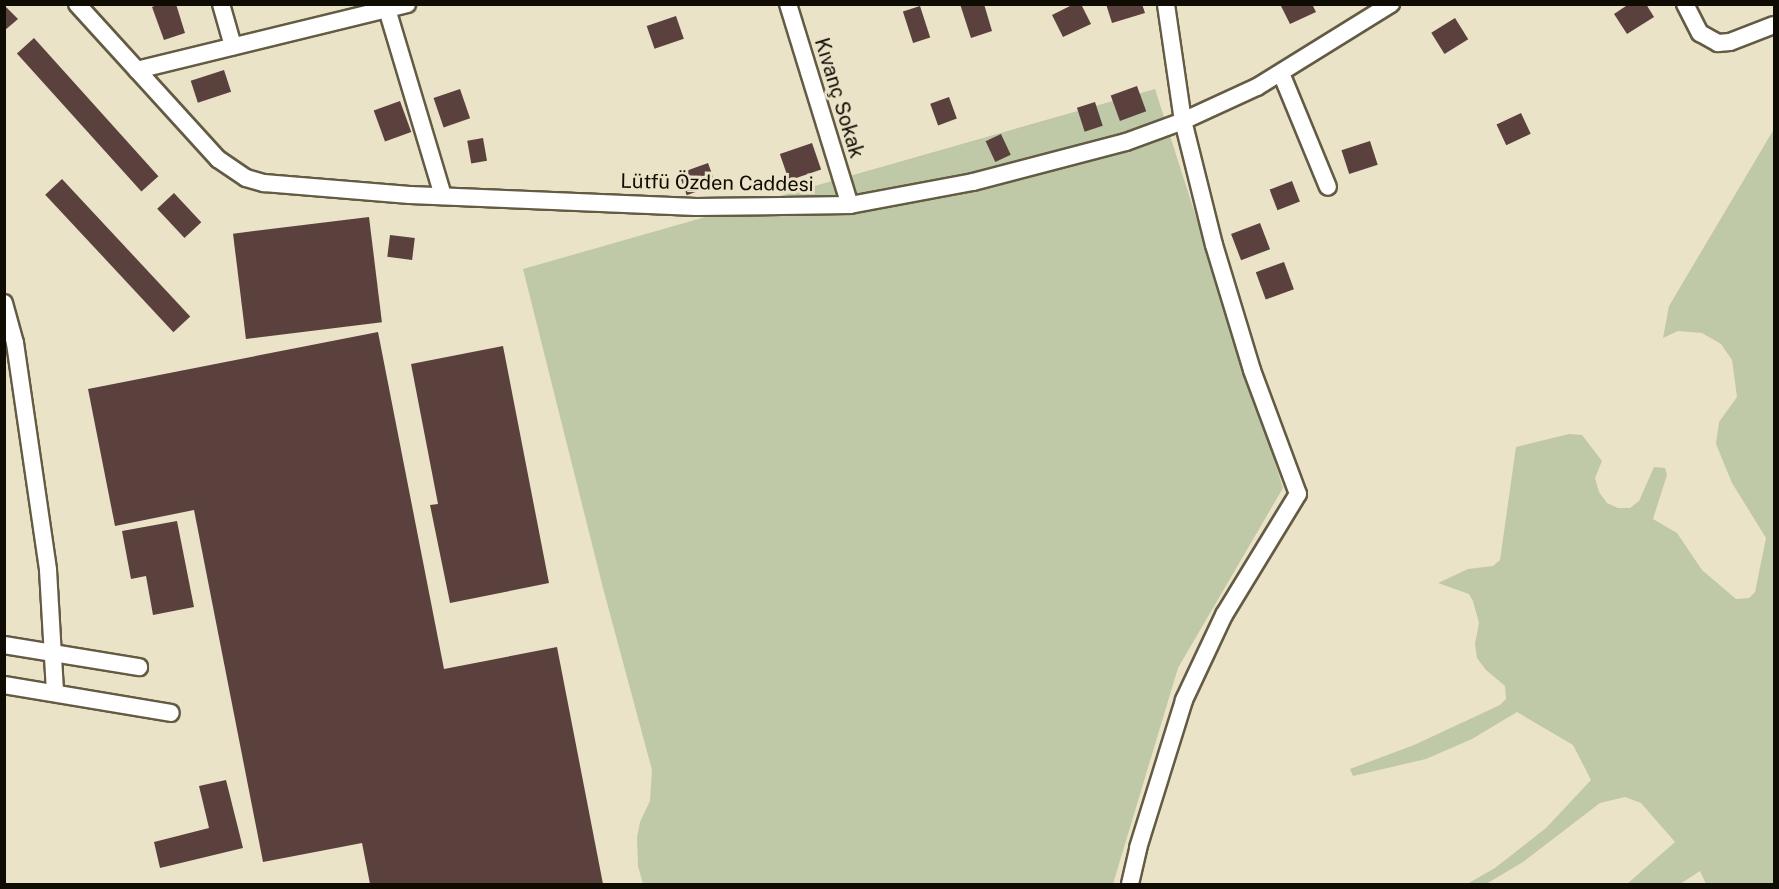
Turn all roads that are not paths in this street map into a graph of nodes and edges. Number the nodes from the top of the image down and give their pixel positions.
1 (77, 4) edge
2 (221, 4) edge
3 (407, 4) edge
4 (788, 4) edge
5 (1166, 4) edge
6 (1391, 4) edge
7 (1685, 4) edge
8 (369, 9) edge
9 (387, 9) junction
10 (1774, 25) edge
11 (234, 46) junction
12 (136, 70) junction
13 (1281, 73) junction
14 (1183, 121) junction
15 (1328, 187) dead end
16 (442, 196) junction
17 (850, 205) junction
18 (4, 303) edge
19 (9, 337) edge
20 (4, 645) edge
21 (53, 653) junction
22 (139, 667) dead end
23 (4, 685) edge
24 (56, 693) junction
25 (171, 713) dead end
26 (1130, 885) edge

1 - 12 street, Lütfü Özden Caddesi
2 - 11 street
3 - 9 street
4 - 17 street, Kıvanç Sokak
5 - 14 street
6 - 13 street, Lütfü Özden Caddesi
7 - 10 street
8 - 9 street
8 - 11 street
9 - 16 street
11 - 12 street
12 - 16 street, Lütfü Özden Caddesi
13 - 14 street, Lütfü Özden Caddesi
13 - 15 street
14 - 17 street, Lütfü Özden Caddesi
14 - 26 street
16 - 17 street, Lütfü Özden Caddesi
18 - 19 street
19 - 21 street
20 - 21 street
21 - 22 street
21 - 24 street
23 - 24 street
24 - 25 street

